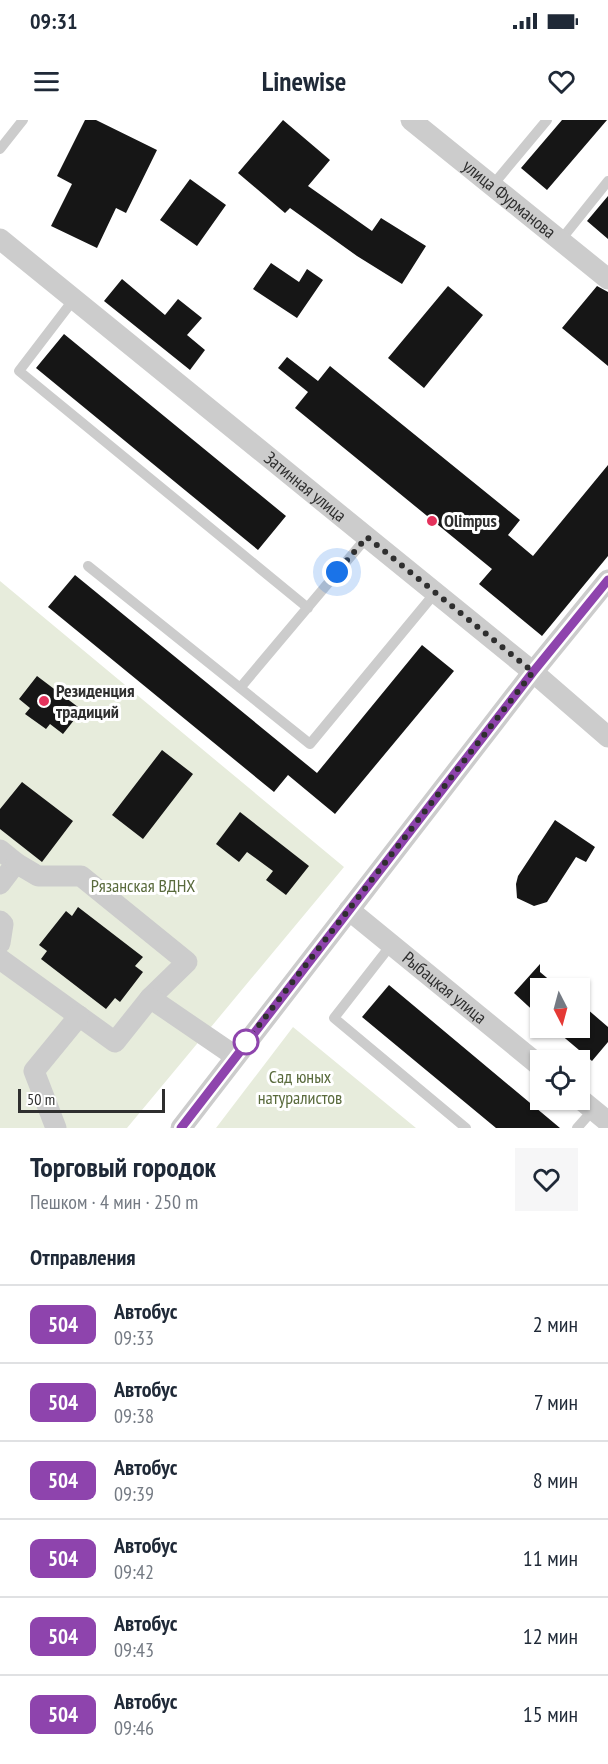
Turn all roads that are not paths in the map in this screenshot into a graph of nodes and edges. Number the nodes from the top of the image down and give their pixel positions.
1 (23, 120) edge
2 (411, 120) edge
3 (548, 120) edge
4 (0, 149) edge
5 (608, 181) edge
6 (492, 186) junction
7 (0, 239) edge
8 (560, 241) junction
9 (608, 279) edge
10 (74, 299) junction
11 (367, 537) junction
12 (88, 566) dead end
13 (608, 580) edge
14 (435, 593) junction
15 (308, 608) junction
16 (533, 672) junction
17 (240, 688) junction
18 (608, 737) edge
19 (8, 857) edge
20 (0, 884) edge
21 (349, 910) junction
22 (0, 921) edge
23 (0, 943) edge
24 (391, 945) junction
25 (0, 959) edge
26 (150, 998) junction
27 (79, 1016) junction
28 (235, 1056) junction
29 (530, 1058) edge
30 (593, 1110) edge
31 (56, 1128) edge
32 (181, 1128) edge
33 (465, 1128) edge
34 (578, 1128) edge

1 - 4 lane
2 - 6 street, улица Фурманова
3 - 6 lane
5 - 8 lane
6 - 8 street, улица Фурманова
7 - 10 street, Затинная улица
8 - 9 street, улица Фурманова
10 - 11 street, Затинная улица
10 - 15 lane
11 - 14 street, Затинная улица
11 - 15 lane
12 - 17 lane
13 - 16 street
14 - 16 street, Затинная улица
14 - 17 lane
15 - 17 lane
16 - 18 street, Затинная улица
16 - 21 street
19 - 20 street
19 - 26 street
21 - 24 street, Рыбацкая улица
21 - 28 street
22 - 23 street
24 - 29 street, Рыбацкая улица
24 - 33 lane
25 - 27 street
26 - 27 street
26 - 28 street
27 - 31 street
28 - 32 street
30 - 34 lane

